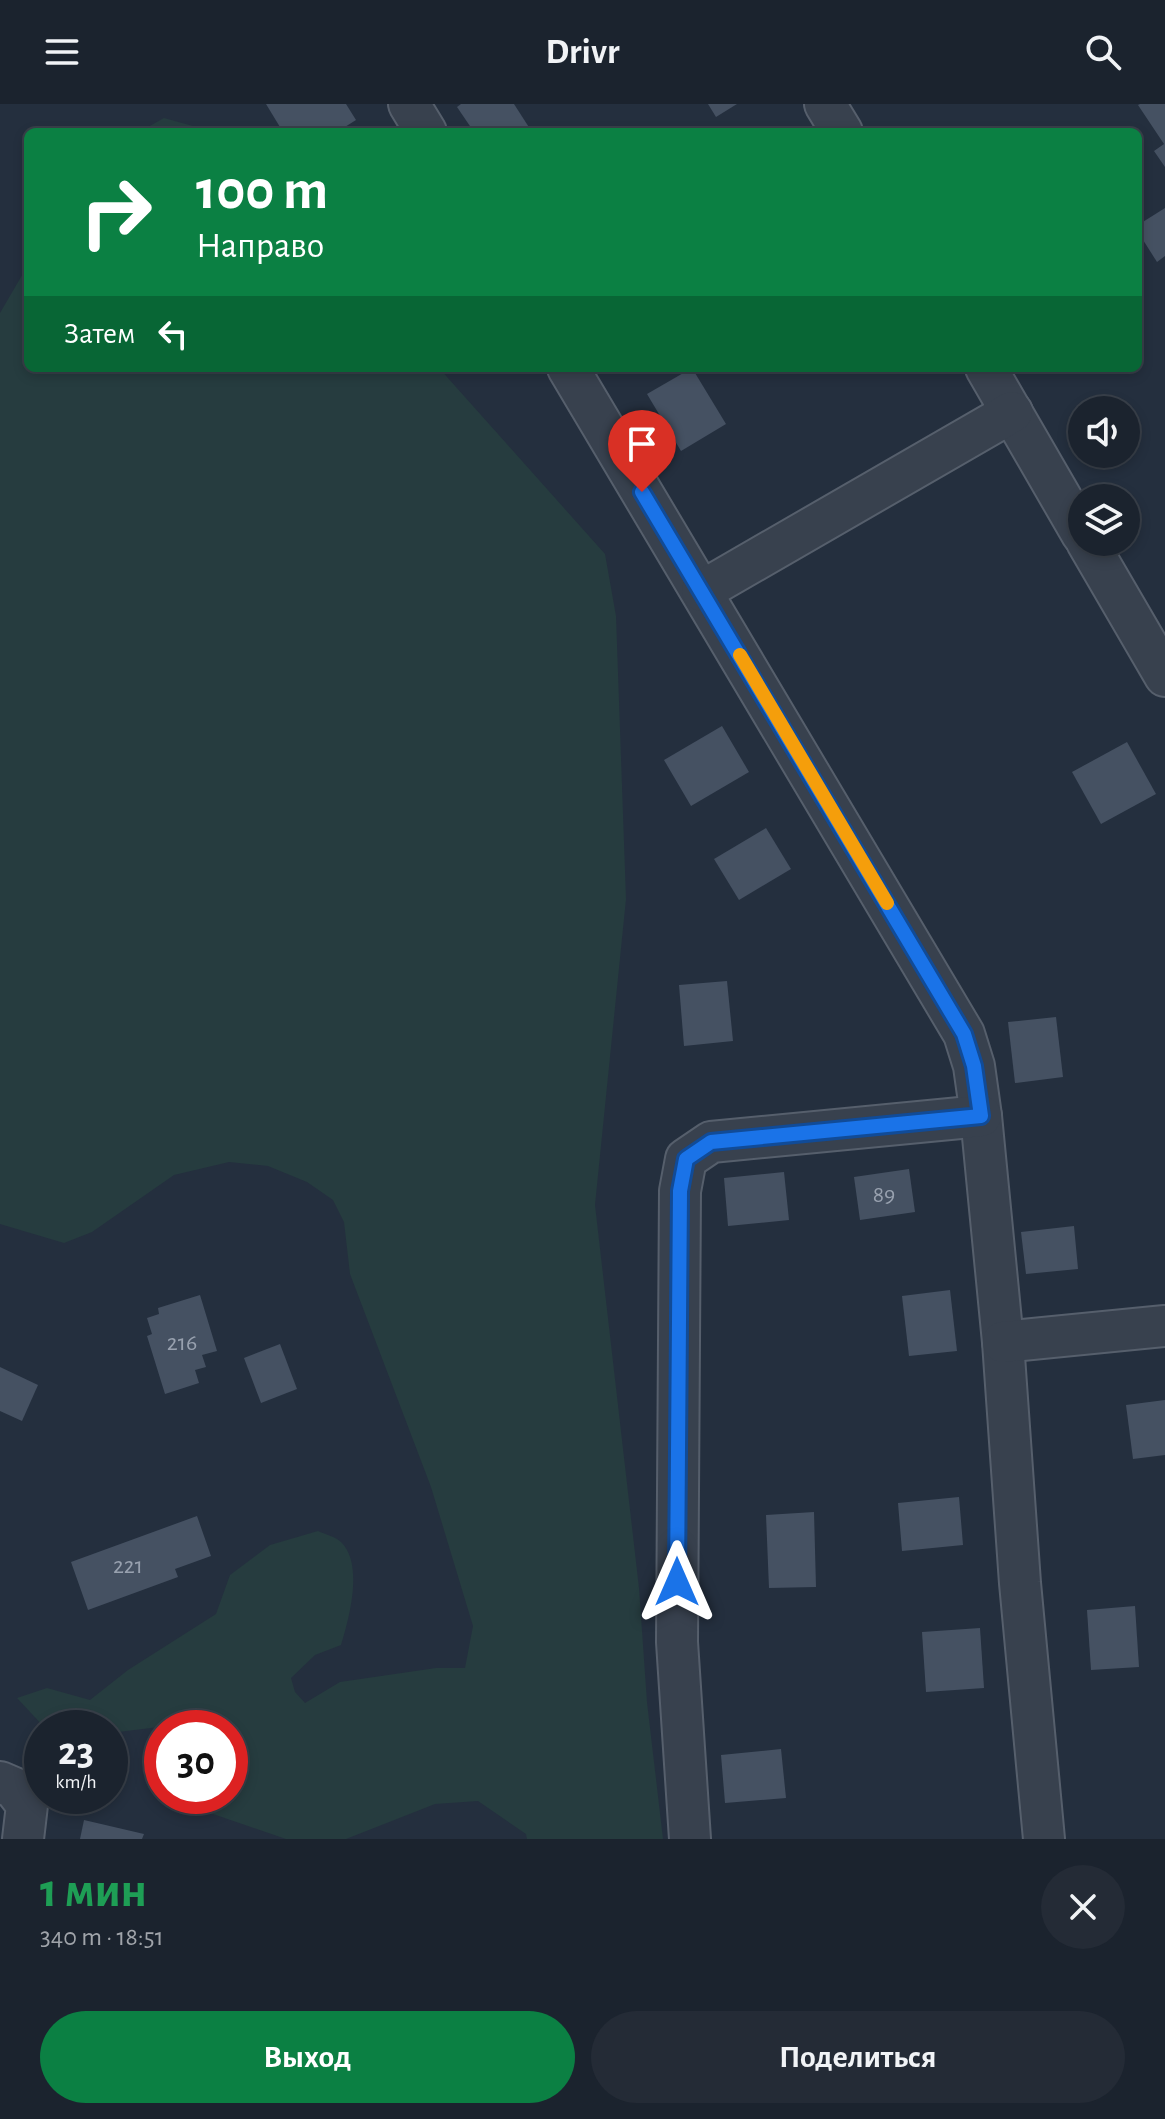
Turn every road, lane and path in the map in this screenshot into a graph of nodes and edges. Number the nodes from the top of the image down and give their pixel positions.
1 (409, 104) edge
2 (825, 104) edge
3 (424, 128) edge
4 (840, 128) edge
5 (570, 372) edge
6 (988, 372) edge
7 (1012, 412) junction
8 (1068, 510) edge
9 (1097, 556) edge
10 (702, 591) junction
11 (1153, 631) edge
12 (1165, 676) edge
13 (981, 1116) junction
14 (1165, 1326) edge
15 (1003, 1342) junction
16 (0, 1782) edge
17 (23, 1839) edge
18 (690, 1839) edge
19 (1044, 1839) edge

1 - 3 street
2 - 4 street
5 - 10 street
6 - 7 street
7 - 8 street
7 - 10 street
9 - 11 street
10 - 13 street
11 - 12 street
13 - 15 street
13 - 18 street
14 - 15 street
15 - 19 street
16 - 17 street

